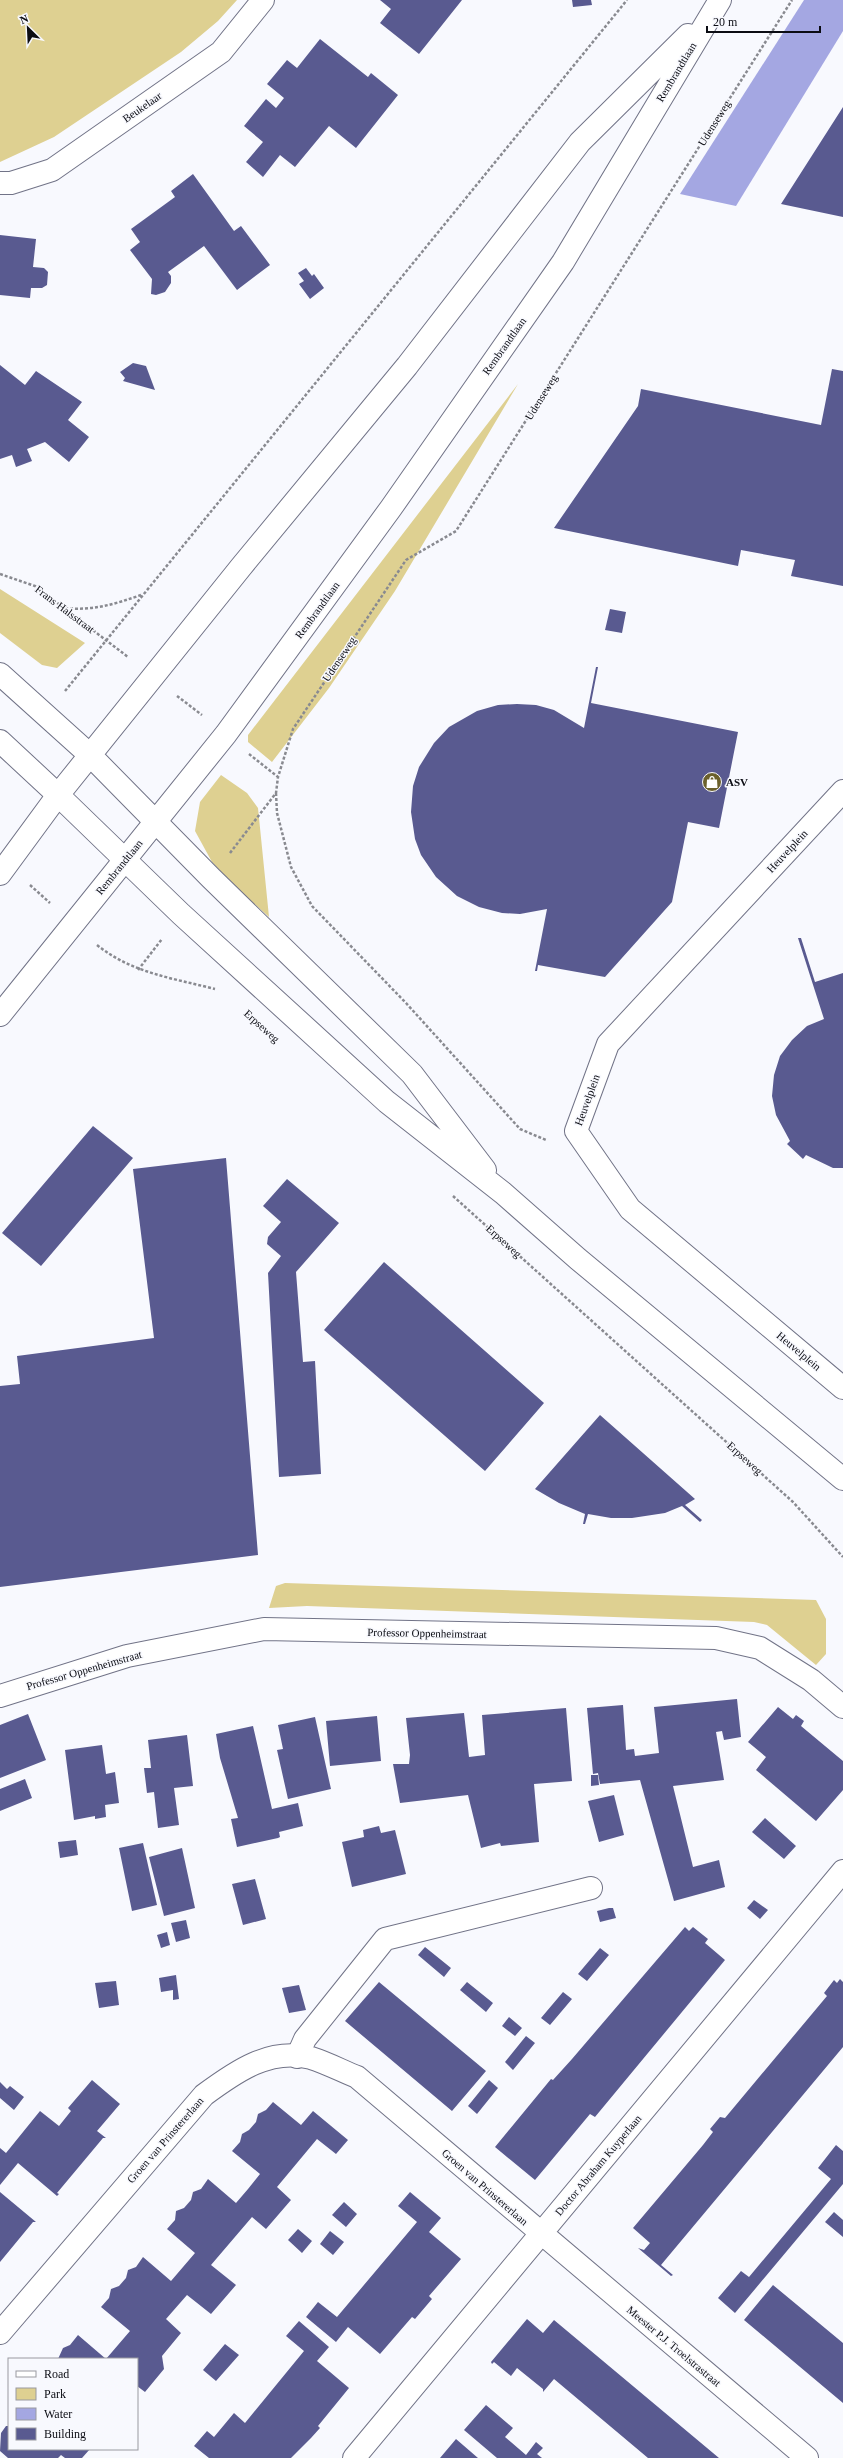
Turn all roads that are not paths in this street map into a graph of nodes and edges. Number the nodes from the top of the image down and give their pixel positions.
1 (263, 0) edge
2 (715, 6) edge
3 (0, 184) edge
4 (0, 674) edge
5 (0, 741) edge
6 (90, 756) junction
7 (843, 791) edge
8 (58, 796) junction
9 (156, 822) junction
10 (125, 859) junction
11 (0, 874) edge
12 (0, 1015) edge
13 (503, 1193) junction
14 (843, 1388) edge
15 (843, 1479) edge
16 (0, 1696) edge
17 (843, 1707) edge
18 (843, 1871) edge
19 (591, 1888) dead end
20 (297, 2056) junction
21 (540, 2234) junction
22 (0, 2333) edge
23 (354, 2458) edge
24 (807, 2458) edge

1 - 3 street, Beukelaar
2 - 6 street, Rembrandtlaan
2 - 9 street, Rembrandtlaan
4 - 6 street
5 - 8 street
6 - 8 street, Rembrandtlaan
6 - 9 street
7 - 14 street, Heuvelplein
8 - 10 street
8 - 11 street, Rembrandtlaan
9 - 10 street, Rembrandtlaan
9 - 13 street
10 - 12 street, Rembrandtlaan
10 - 13 street
13 - 15 street
16 - 17 street, Professor Oppenheimstraat
18 - 21 street, Doctor Abraham Kuyperlaan
19 - 20 street
20 - 21 street, Groen van Prinstererlaan
20 - 22 street, Groen van Prinstererlaan
21 - 23 street, Doctor Abraham Kuyperlaan
21 - 24 street, Meester P.J. Troelstrastraat

